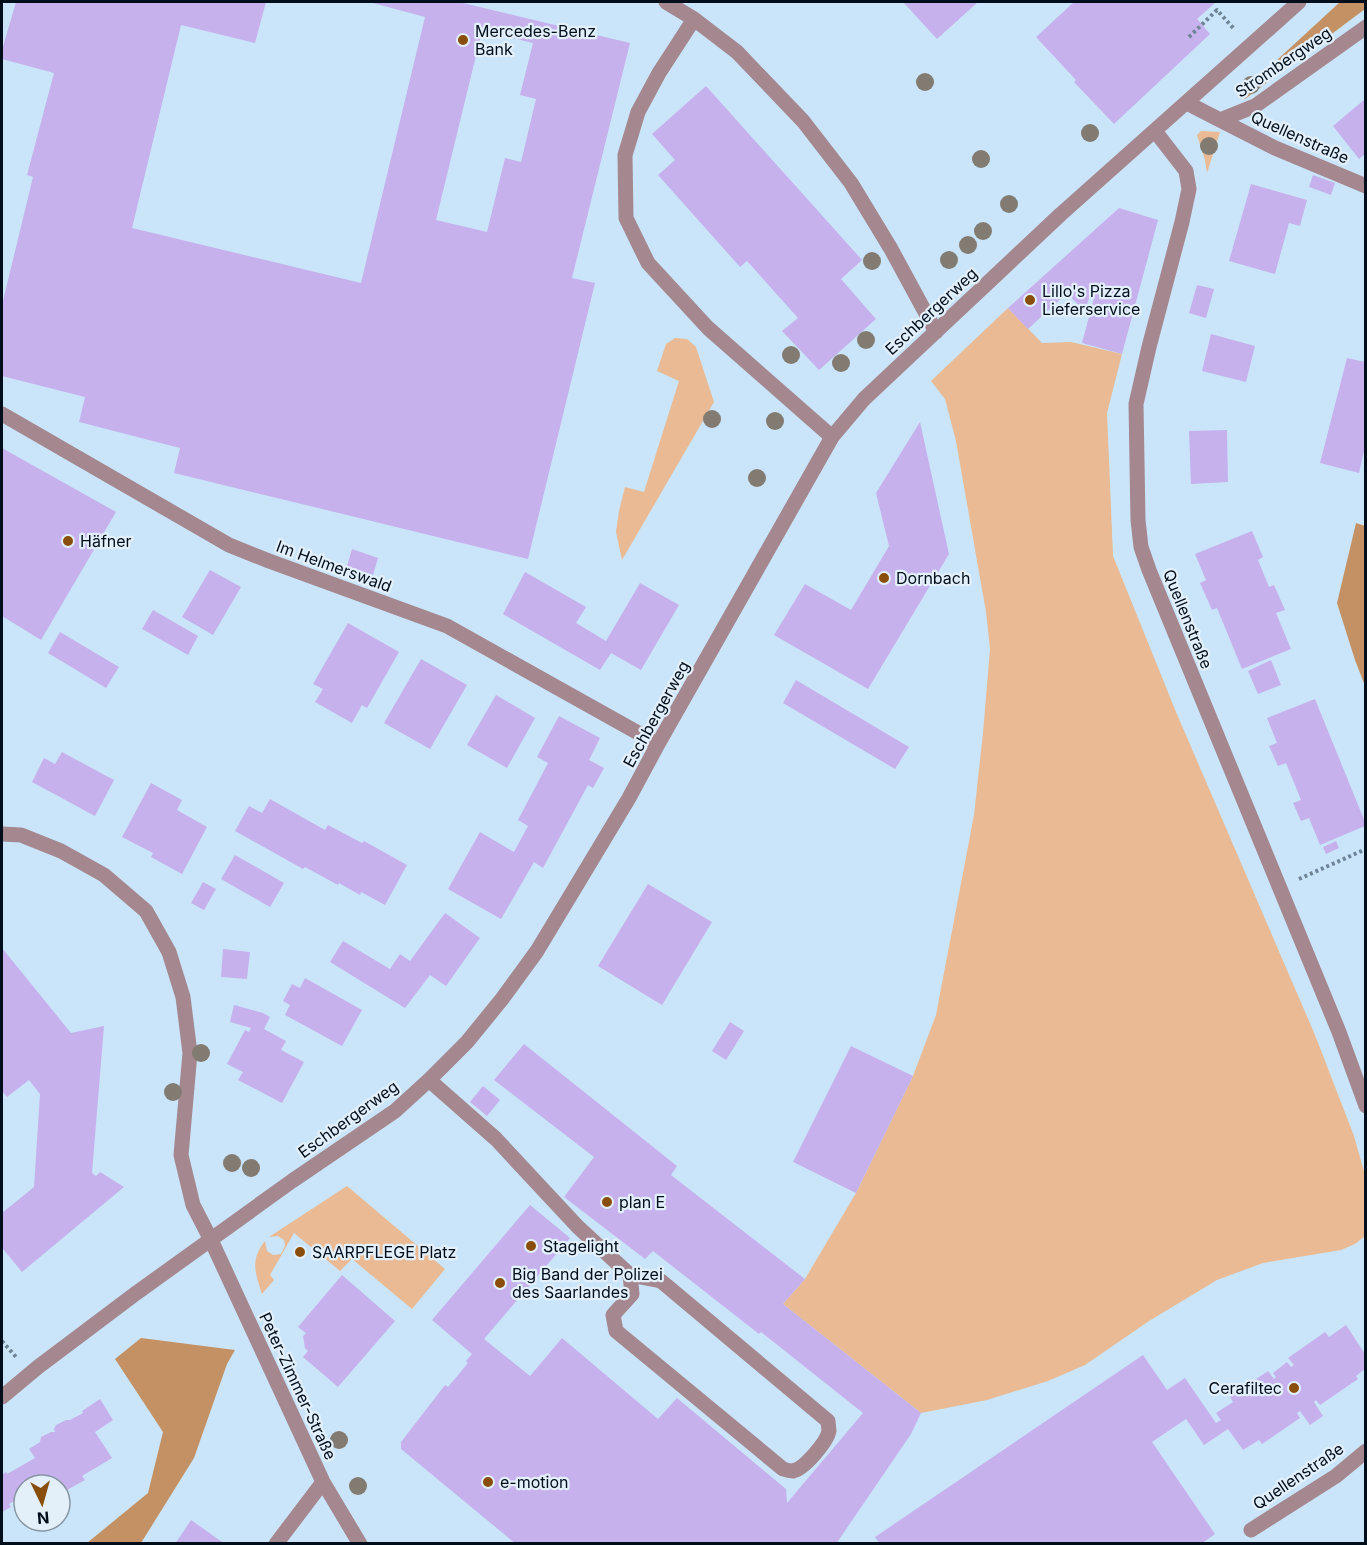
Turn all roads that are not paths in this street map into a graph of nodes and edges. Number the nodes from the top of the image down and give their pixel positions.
1 (666, 2) edge
2 (1299, 2) edge
3 (694, 19) junction
4 (1365, 27) edge
5 (1187, 103) junction
6 (1220, 120) junction
7 (1155, 131) junction
8 (1365, 186) edge
9 (936, 332) junction
10 (2, 414) edge
11 (832, 437) junction
12 (658, 744) junction
13 (2, 834) edge
14 (429, 1080) junction
15 (1365, 1106) edge
16 (211, 1240) junction
17 (630, 1275) junction
18 (2, 1397) edge
19 (1365, 1451) edge
20 (323, 1482) junction
21 (1251, 1530) dead end
22 (356, 1542) edge
23 (276, 1544) edge

1 - 3 street
2 - 5 street, Eschbergerweg
3 - 9 street
3 - 11 street
4 - 6 street, Strombergweg
5 - 6 street
5 - 7 street, Eschbergerweg
6 - 8 street, Quellenstraße
7 - 9 street, Eschbergerweg
7 - 15 street, Quellenstraße
9 - 11 street, Eschbergerweg
10 - 12 street, Im Helmerswald
11 - 12 street, Eschbergerweg
12 - 14 street, Eschbergerweg
13 - 16 street, Peter-Zimmer-Straße
14 - 16 street, Eschbergerweg
14 - 17 street
16 - 18 street, Eschbergerweg
16 - 20 street, Peter-Zimmer-Straße
17 - 17 street
19 - 21 street, Quellenstraße
20 - 22 street, Peter-Zimmer-Straße
20 - 23 street

